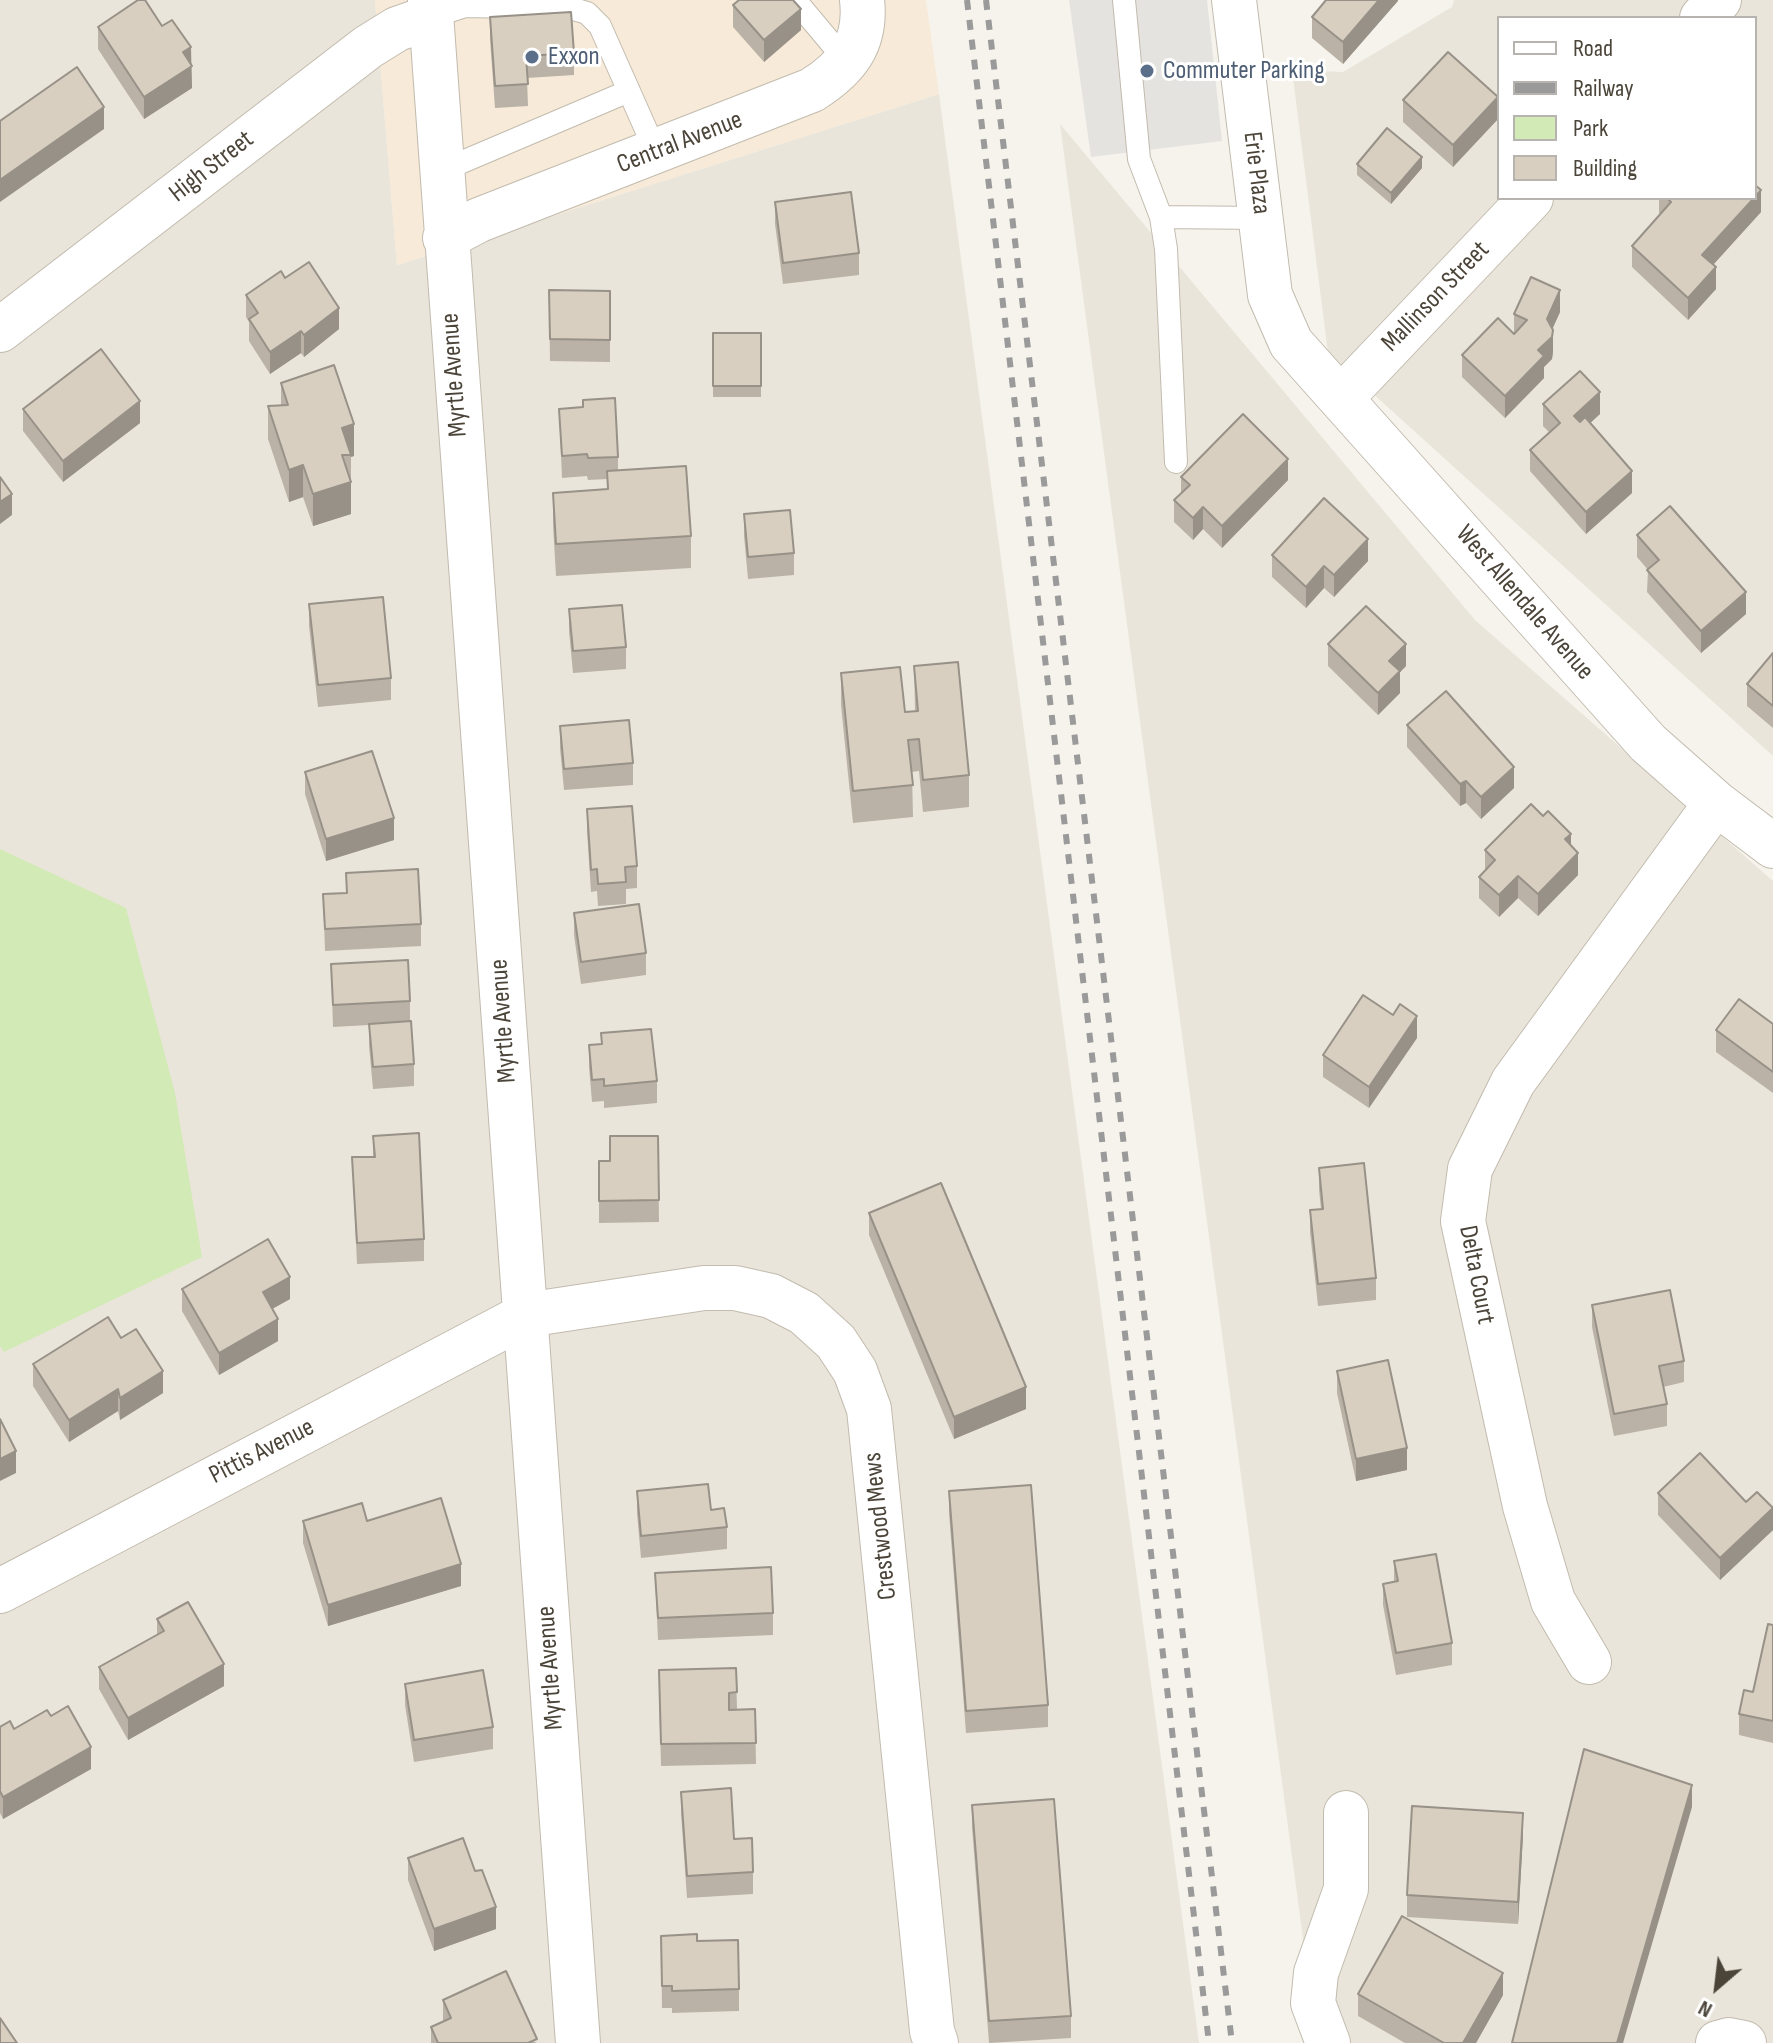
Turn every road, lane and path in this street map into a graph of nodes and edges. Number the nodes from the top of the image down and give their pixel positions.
1 (795, 0) edge
2 (862, 0) edge
3 (1124, 0) edge
4 (1234, 0) edge
5 (1719, 0) edge
6 (431, 9) edge
7 (1704, 16) edge
8 (847, 62) junction
9 (629, 91) junction
10 (656, 152) junction
11 (441, 171) junction
12 (1529, 200) edge
13 (1161, 217) junction
14 (1262, 218) junction
15 (445, 238) junction
16 (0, 330) edge
17 (1291, 343) joint
18 (1342, 397) junction
19 (1176, 462) dead end
20 (1716, 803) junction
21 (1773, 846) edge
22 (526, 1315) junction
23 (0, 1591) edge
24 (1589, 1662) dead end
25 (1346, 1813) dead end
26 (578, 2043) edge
27 (936, 2043) edge
28 (1328, 2043) edge
29 (1718, 2043) edge
30 (1744, 2043) edge

1 - 8 lane
2 - 8 street, Central Avenue
3 - 13 lane
4 - 14 street, Erie Plaza
5 - 7 street
6 - 9 lane
6 - 11 street, Myrtle Avenue
6 - 16 street, High Street
8 - 10 street, Central Avenue
9 - 10 lane
9 - 11 lane
10 - 15 street, Central Avenue
11 - 15 street, Myrtle Avenue
12 - 18 street, Mallinson Street
13 - 14 lane
13 - 19 lane
14 - 17 street, Erie Plaza
15 - 22 street, Myrtle Avenue
17 - 18 street, West Allendale Avenue
18 - 20 street, West Allendale Avenue
20 - 21 street, West Allendale Avenue
20 - 24 street, Delta Court
22 - 23 street, Pittis Avenue
22 - 26 street, Myrtle Avenue
22 - 27 street, Crestwood Mews
25 - 28 street
29 - 30 street

